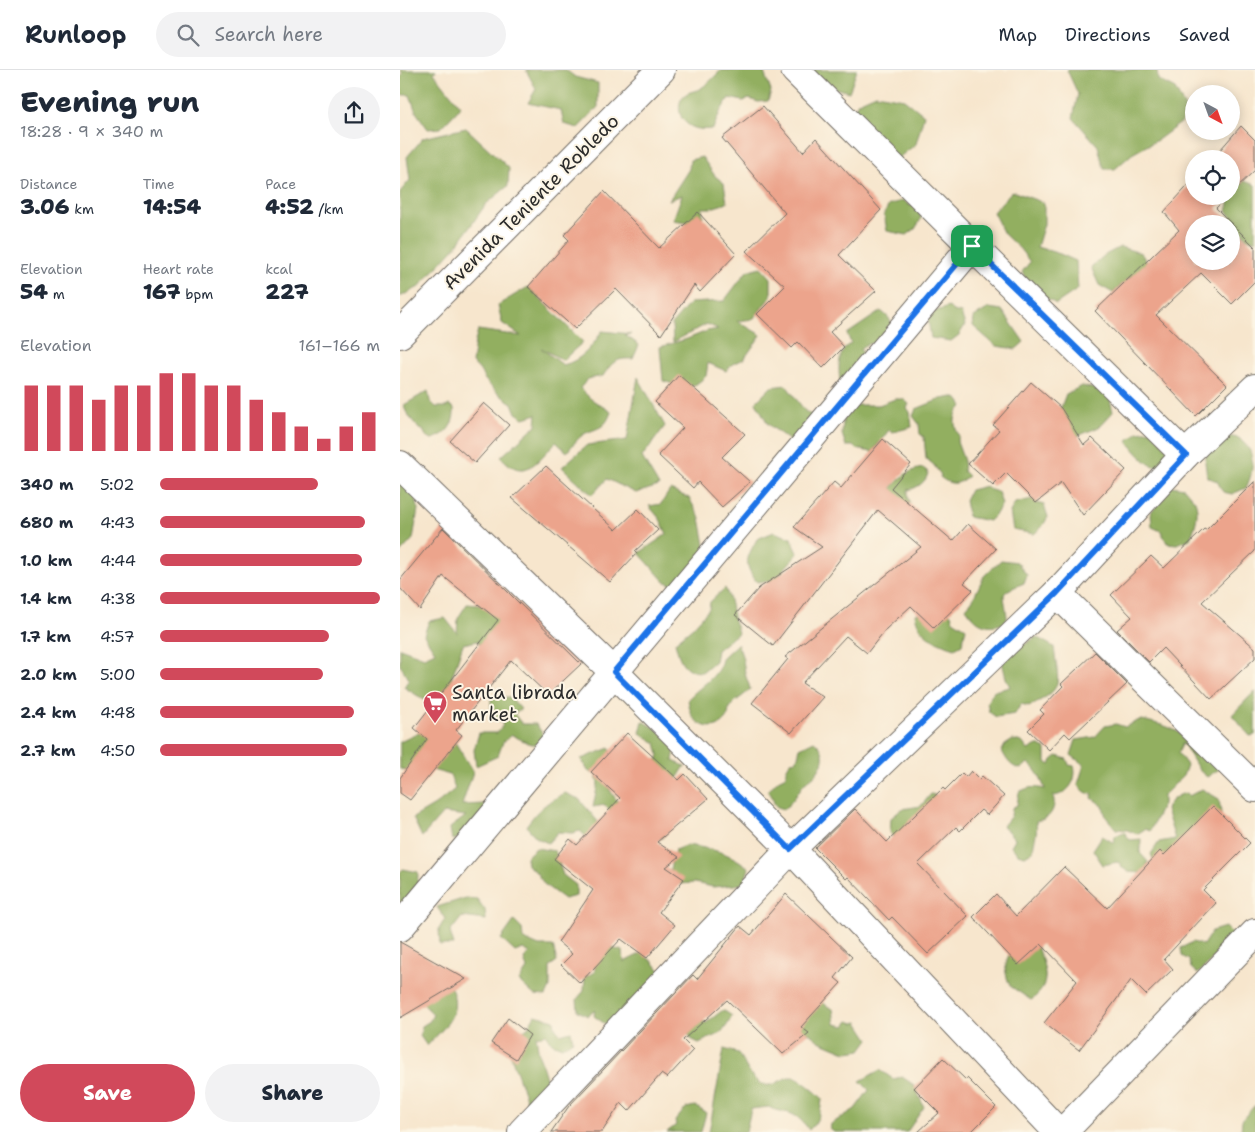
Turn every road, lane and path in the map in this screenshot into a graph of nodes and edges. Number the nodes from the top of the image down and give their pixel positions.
1 (661, 70) edge
2 (795, 70) edge
3 (972, 246) junction
4 (400, 334) edge
5 (1255, 388) edge
6 (1186, 455) junction
7 (400, 465) edge
8 (1057, 593) junction
9 (614, 672) junction
10 (1255, 788) edge
11 (790, 849) junction
12 (400, 927) edge
13 (1255, 933) edge
14 (522, 1132) edge
15 (1058, 1132) edge
16 (1063, 1132) edge

1 - 4 street, Avenida Teniente Robledo
2 - 3 street
3 - 6 street
3 - 9 street
5 - 6 street
6 - 8 street
7 - 9 street
8 - 10 street
8 - 11 street
9 - 11 street
9 - 12 street
11 - 14 street
11 - 15 street
13 - 16 street

